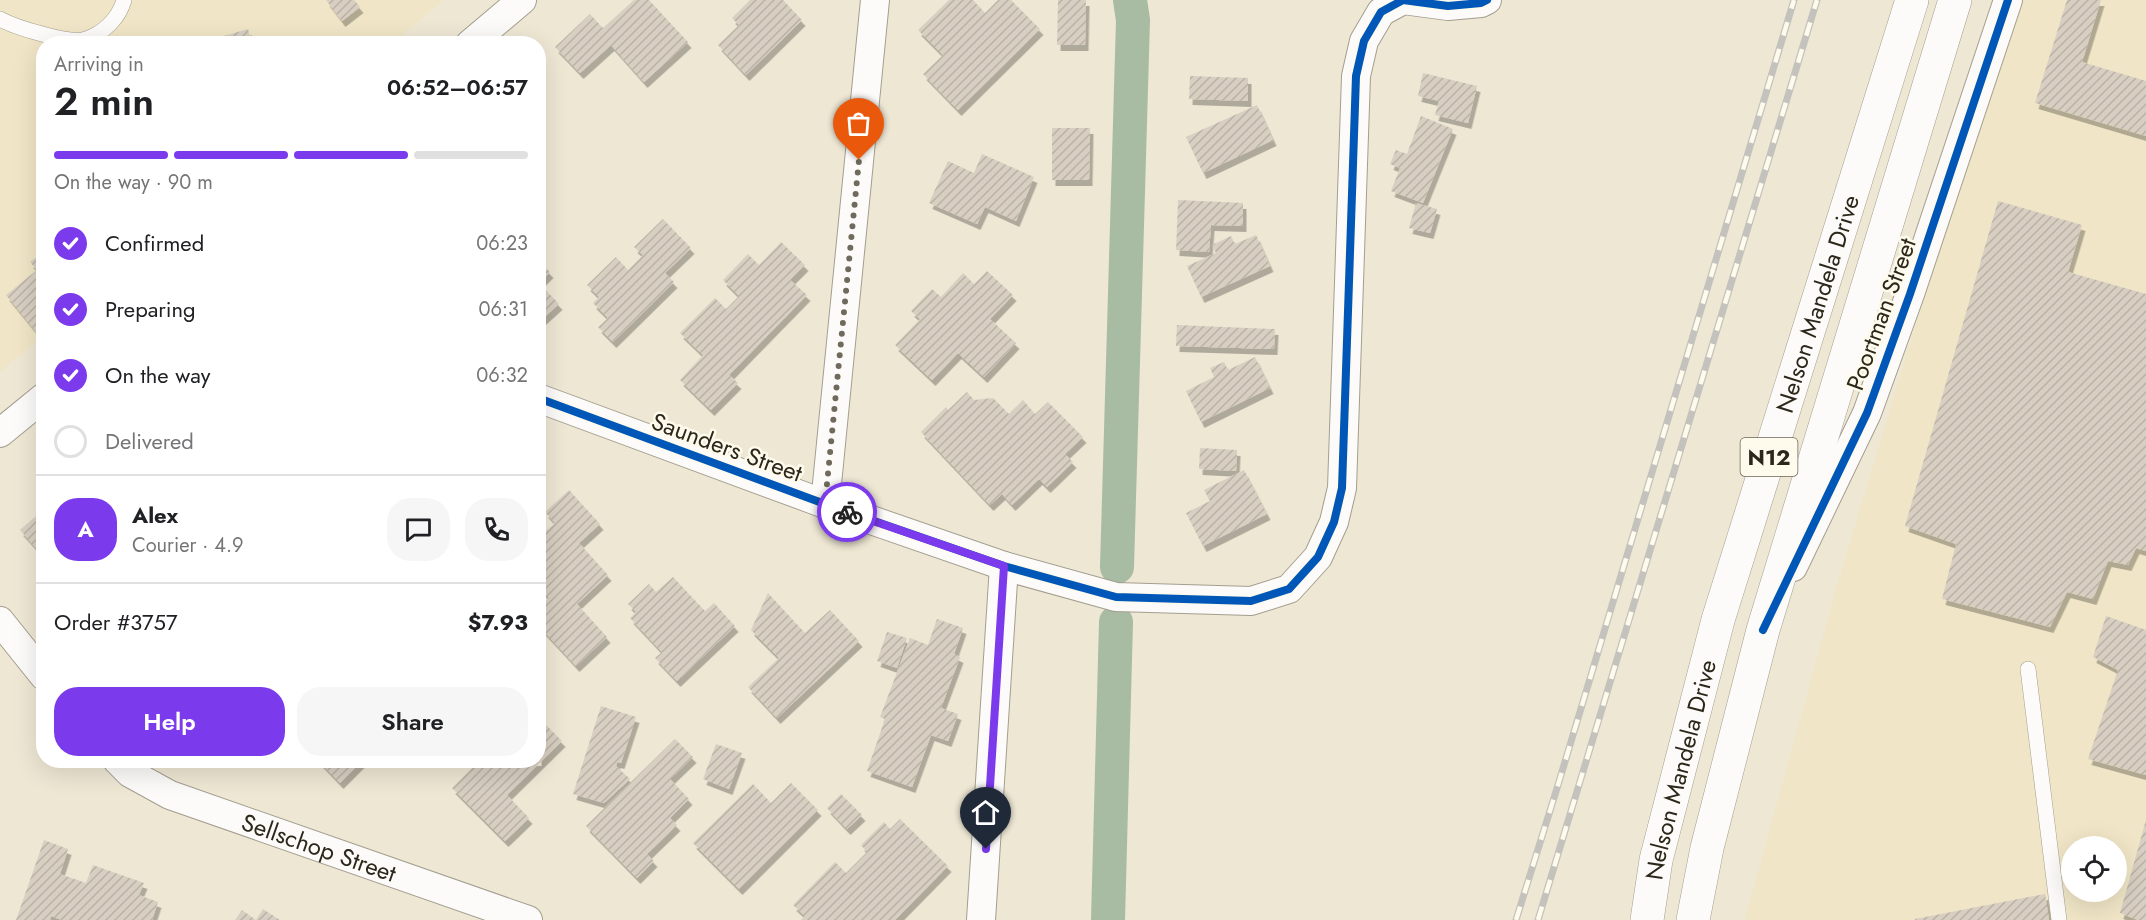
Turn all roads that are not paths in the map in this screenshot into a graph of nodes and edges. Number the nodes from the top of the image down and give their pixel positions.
1 (124, 0) edge
2 (522, 0) edge
3 (874, 0) edge
4 (1487, 0) edge
5 (1912, 0) edge
6 (1954, 0) edge
7 (2008, 0) edge
8 (0, 19) edge
9 (51, 36) edge
10 (92, 36) edge
11 (479, 36) edge
12 (546, 401) edge
13 (36, 404) edge
14 (0, 433) edge
15 (825, 504) junction
16 (1004, 566) junction
17 (0, 621) edge
18 (1763, 630) junction
19 (36, 666) edge
20 (2028, 669) dead end
21 (125, 768) edge
22 (528, 920) edge
23 (981, 920) edge
24 (1647, 920) edge
25 (1694, 920) edge
26 (2059, 920) edge

1 - 10 lane
2 - 11 street
3 - 15 street
4 - 16 street, Saunders Street
5 - 24 highway, Nelson Mandela Drive / N12
6 - 18 highway, Nelson Mandela Drive / N12
7 - 18 street, Poortman Street
8 - 9 lane
12 - 15 street, Saunders Street
13 - 14 street
15 - 16 street, Saunders Street
16 - 23 street
17 - 19 street
18 - 25 highway, Nelson Mandela Drive / N12
20 - 26 lane
21 - 22 street, Sellschop Street

